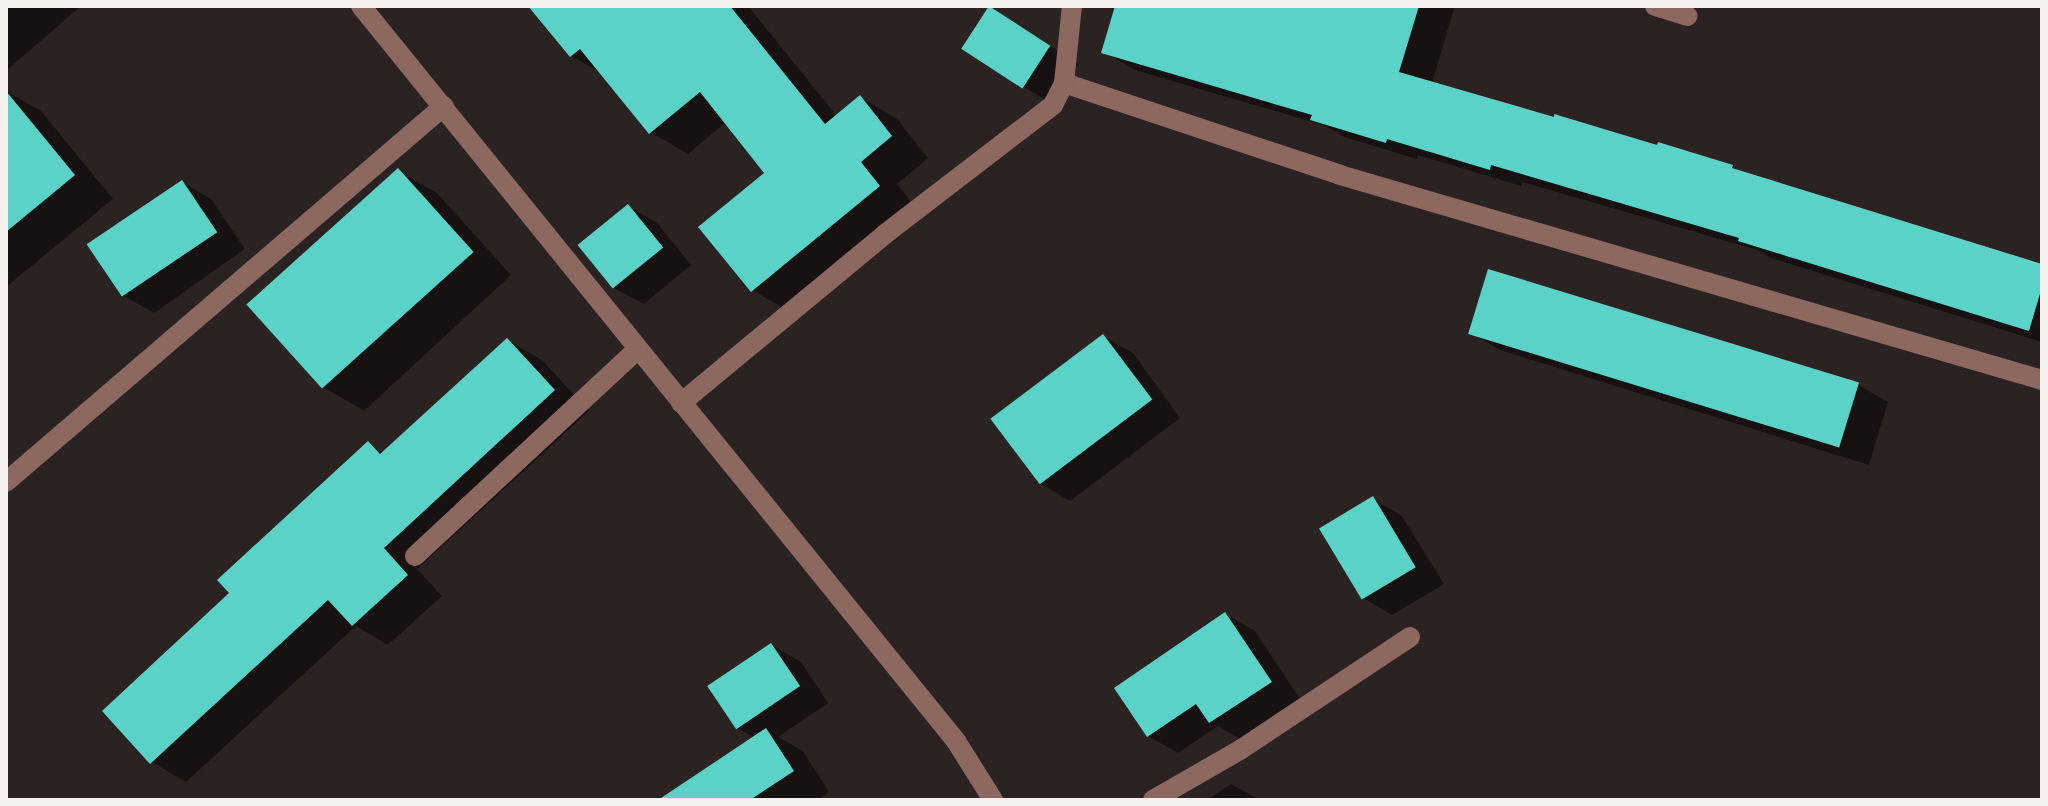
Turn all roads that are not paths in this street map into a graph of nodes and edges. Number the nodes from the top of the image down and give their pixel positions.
1 (361, 6) edge
2 (1072, 6) edge
3 (1655, 6) edge
4 (1688, 16) dead end
5 (1064, 83) junction
6 (444, 106) junction
7 (638, 349) junction
8 (2042, 380) edge
9 (681, 403) junction
10 (6, 482) edge
11 (415, 556) dead end
12 (1410, 637) dead end
13 (993, 800) edge
14 (1153, 800) edge

1 - 6 street
2 - 5 street
3 - 4 street
5 - 8 street
5 - 9 street
6 - 7 street
6 - 10 street
7 - 9 street
7 - 11 street
9 - 13 street
12 - 14 street

